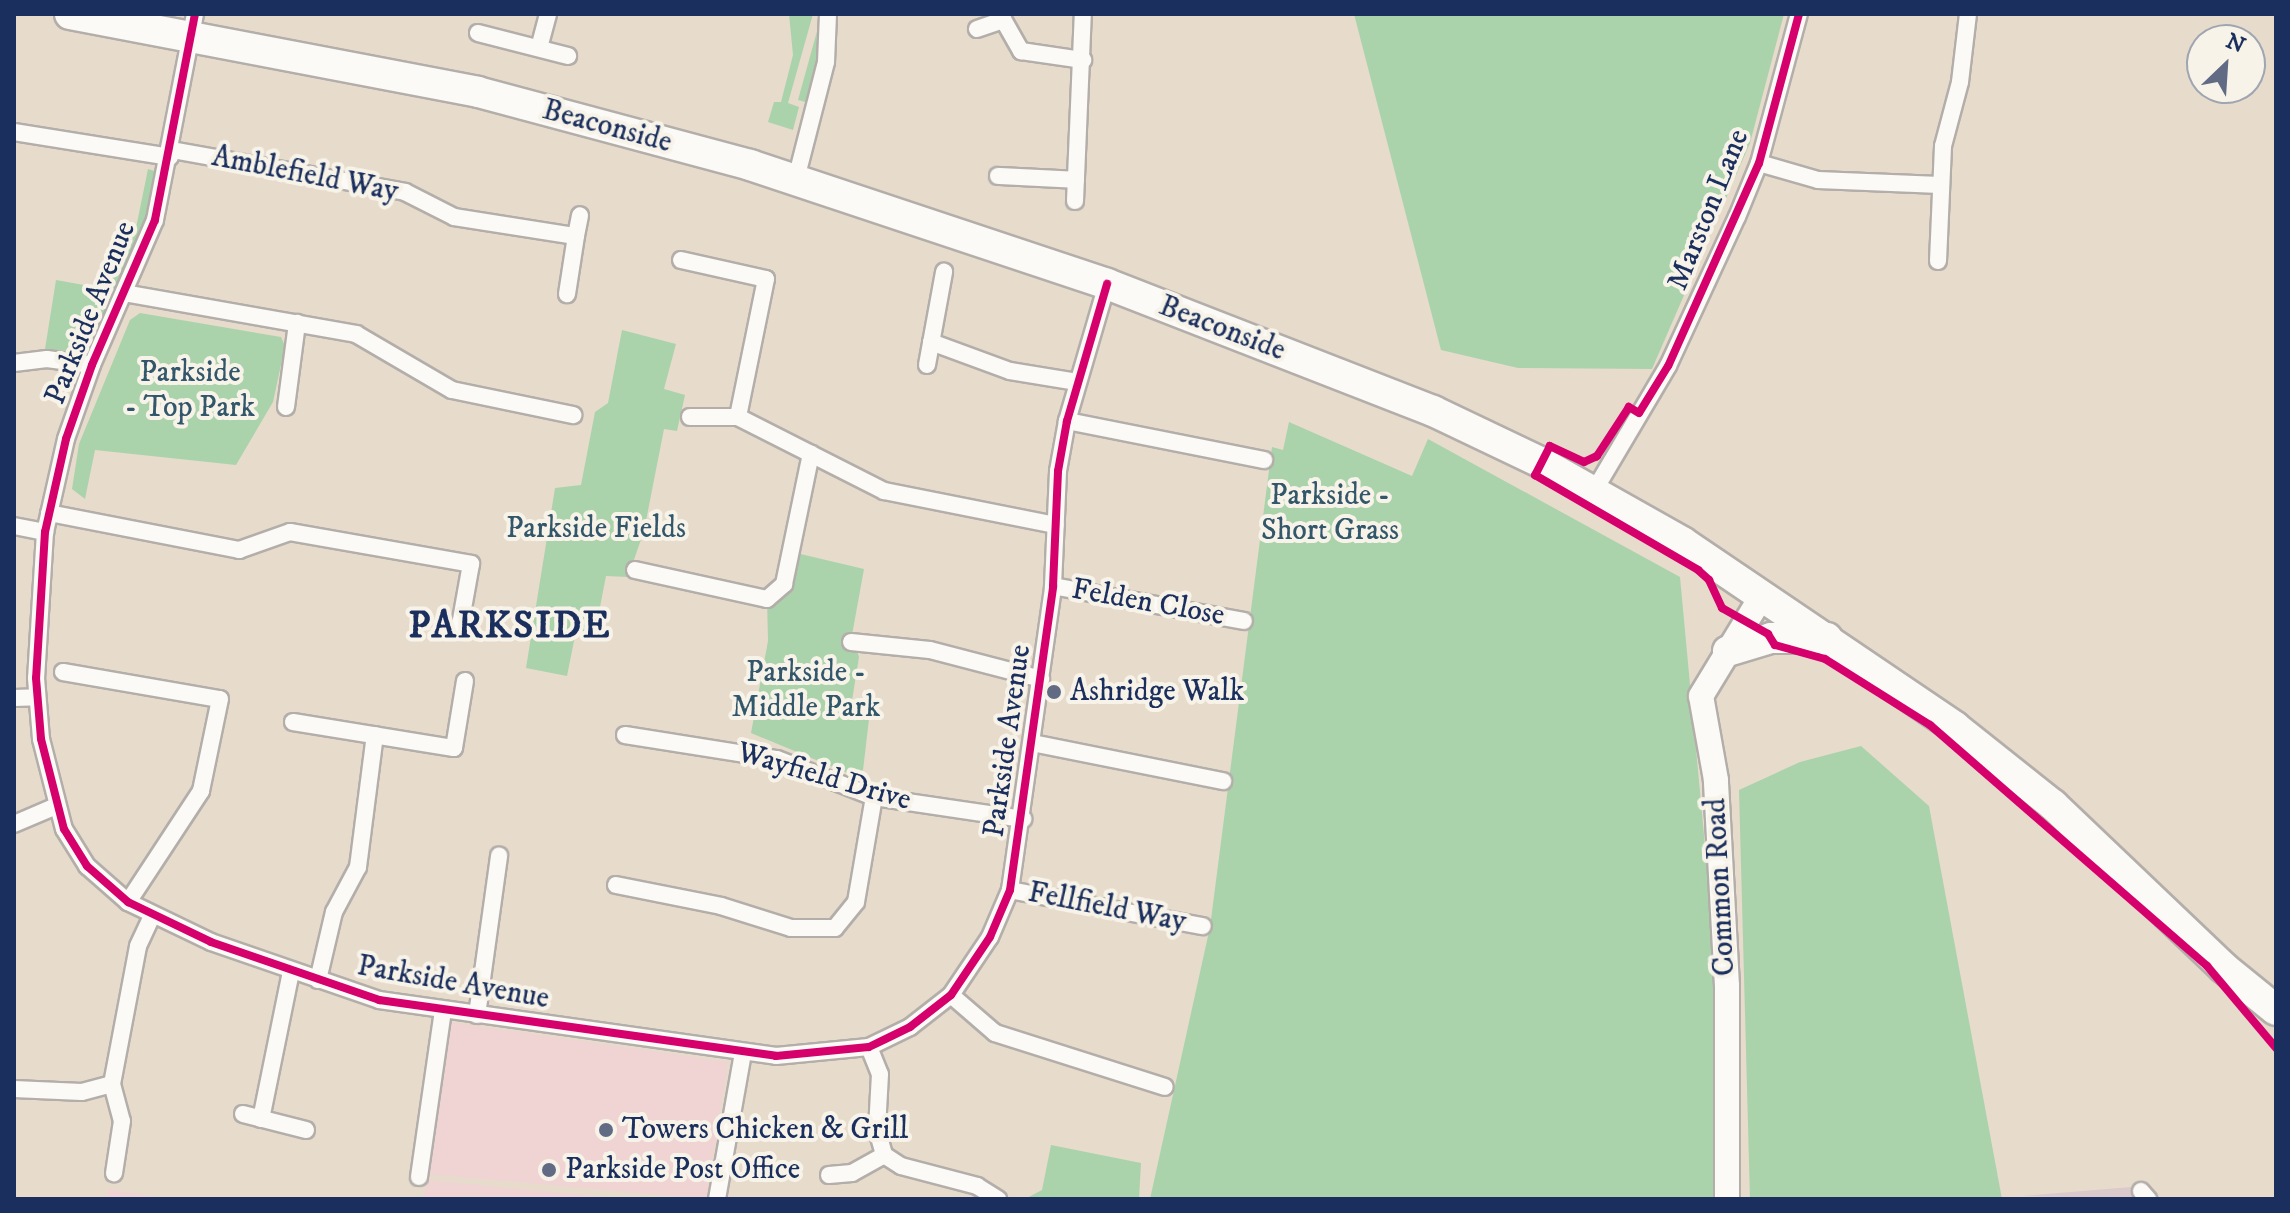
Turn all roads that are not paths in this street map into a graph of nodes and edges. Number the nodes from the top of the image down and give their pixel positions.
1 (70, 14) edge
2 (548, 14) edge
3 (828, 14) edge
4 (1083, 14) edge
5 (1799, 14) edge
6 (1968, 14) edge
7 (1002, 17) edge
8 (195, 24) edge
9 (977, 29) dead end
10 (478, 33) dead end
11 (539, 48) junction
12 (568, 56) dead end
13 (1083, 60) junction
14 (14, 132) edge
15 (171, 153) junction
16 (1759, 163) junction
17 (998, 176) dead end
18 (796, 179) junction
19 (1076, 180) junction
20 (1940, 185) junction
21 (1075, 201) dead end
22 (580, 215) dead end
23 (576, 236) junction
24 (681, 260) dead end
25 (1938, 261) dead end
26 (944, 272) dead end
27 (1107, 284) junction
28 (124, 293) junction
29 (567, 294) dead end
30 (297, 323) junction
31 (931, 342) junction
32 (14, 363) edge
33 (92, 365) junction
34 (927, 365) dead end
35 (1077, 382) junction
36 (286, 407) dead end
37 (573, 415) dead end
38 (690, 417) dead end
39 (738, 417) junction
40 (1067, 421) junction
41 (811, 454) junction
42 (1264, 460) dead end
43 (1594, 491) junction
44 (49, 513) junction
45 (1056, 525) junction
46 (14, 526) edge
47 (45, 532) junction
48 (635, 570) dead end
49 (1053, 586) junction
50 (1763, 594) junction
51 (1244, 621) dead end
52 (459, 631) dead end
53 (1827, 638) junction
54 (851, 642) dead end
55 (1728, 651) junction
56 (63, 672) dead end
57 (1041, 679) junction
58 (465, 681) dead end
59 (37, 697) junction
60 (14, 698) edge
61 (293, 722) dead end
62 (375, 735) junction
63 (625, 735) dead end
64 (1032, 743) junction
65 (1223, 781) dead end
66 (874, 797) junction
67 (54, 807) junction
68 (1023, 819) junction
69 (14, 824) edge
70 (499, 856) dead end
71 (616, 885) dead end
72 (1010, 890) junction
73 (128, 902) junction
74 (152, 916) junction
75 (1203, 926) dead end
76 (2223, 967) junction
77 (291, 971) junction
78 (318, 980) junction
79 (951, 995) junction
80 (443, 1010) junction
81 (2276, 1010) edge
82 (477, 1015) junction
83 (2276, 1034) edge
84 (869, 1047) junction
85 (743, 1053) junction
86 (112, 1084) junction
87 (1165, 1087) dead end
88 (14, 1089) edge
89 (243, 1114) dead end
90 (261, 1119) junction
91 (306, 1130) dead end
92 (884, 1155) junction
93 (114, 1173) dead end
94 (829, 1175) dead end
95 (419, 1177) dead end
96 (717, 1199) edge
97 (998, 1199) edge
98 (1727, 1199) edge

1 - 8 highway, Beaconside
2 - 11 street
3 - 18 street
4 - 13 street
5 - 16 street, Marston Lane
6 - 20 street
7 - 9 street
7 - 13 street
8 - 15 street, Parkside Avenue
8 - 18 highway, Beaconside
10 - 11 street
11 - 12 street
13 - 19 street
14 - 15 street, Amblefield Way
15 - 23 street, Amblefield Way
15 - 28 street, Parkside Avenue
16 - 20 street
16 - 43 street, Marston Lane
17 - 19 street
18 - 27 highway, Beaconside
19 - 21 street
20 - 25 street
22 - 23 street
23 - 29 street
24 - 39 street
26 - 31 street
27 - 35 street, Parkside Avenue
27 - 43 highway, Beaconside
28 - 30 street
28 - 33 street, Parkside Avenue
30 - 36 street
30 - 37 street
31 - 34 street
31 - 35 street
32 - 33 street
33 - 44 street, Parkside Avenue
35 - 40 street, Parkside Avenue
38 - 39 street
39 - 41 street
40 - 42 street
40 - 45 street, Parkside Avenue
41 - 45 street
41 - 48 street
43 - 50 highway, Beaconside
44 - 47 street, Parkside Avenue
44 - 52 street
45 - 49 street, Parkside Avenue
46 - 47 street
47 - 59 street, Parkside Avenue
49 - 51 street, Felden Close
49 - 57 street, Parkside Avenue
50 - 53 highway, Beaconside
50 - 55 street, Common Road
53 - 55 highway
53 - 76 highway, Beaconside
54 - 57 street
55 - 98 street, Common Road
56 - 73 street
57 - 64 street, Parkside Avenue
58 - 62 street
59 - 60 street
59 - 67 street, Parkside Avenue
61 - 62 street
62 - 78 street
63 - 66 street, Wayfield Drive
64 - 65 street
64 - 68 street, Parkside Avenue
66 - 68 street, Wayfield Drive
66 - 71 street
67 - 69 street
67 - 73 street, Parkside Avenue
68 - 72 street, Parkside Avenue
70 - 82 street
72 - 75 street, Fellfield Way
72 - 79 street, Parkside Avenue
73 - 74 street, Parkside Avenue
74 - 77 street, Parkside Avenue
74 - 86 street
76 - 81 highway, Beaconside
76 - 83 highway, Beaconside
77 - 78 street, Parkside Avenue
77 - 90 street
78 - 80 street, Parkside Avenue
79 - 84 street, Parkside Avenue
79 - 87 street
80 - 82 street, Parkside Avenue
80 - 95 street
82 - 85 street, Parkside Avenue
84 - 85 street, Parkside Avenue
84 - 92 street
85 - 96 street
86 - 88 street
86 - 93 street
89 - 90 street
90 - 91 street
92 - 94 street
92 - 97 street

